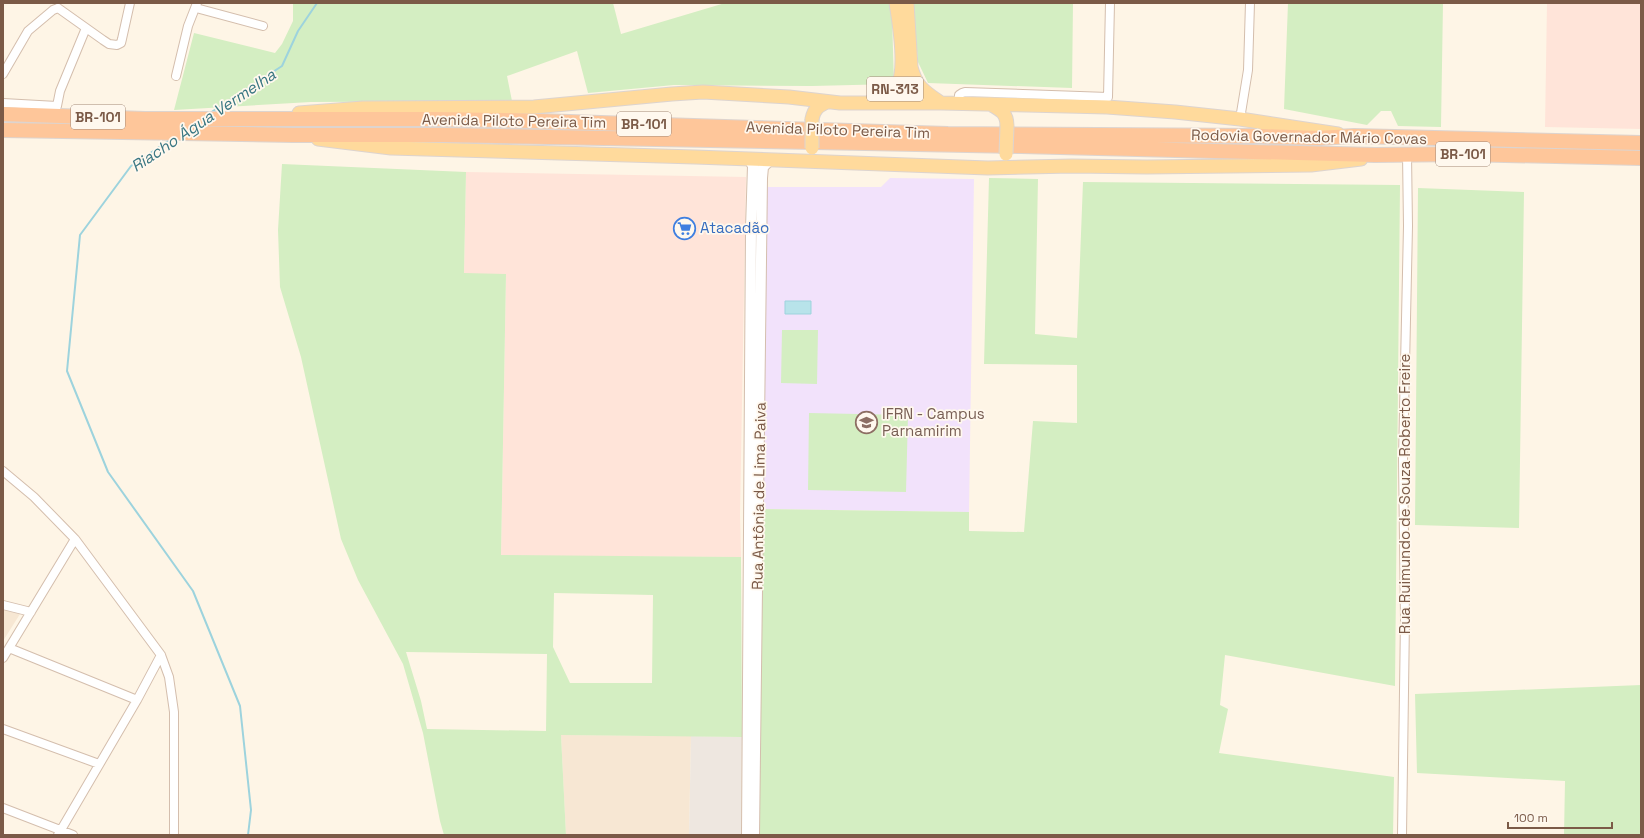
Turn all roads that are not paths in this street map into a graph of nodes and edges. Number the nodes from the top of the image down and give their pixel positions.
1 (130, 3) edge
2 (896, 3) edge
3 (907, 3) edge
4 (1110, 3) edge
5 (1250, 3) edge
6 (59, 5) edge
7 (195, 5) edge
8 (263, 26) dead end
9 (86, 28) junction
10 (3, 74) edge
11 (176, 76) dead end
12 (827, 102) junction
13 (861, 102) junction
14 (1107, 102) junction
15 (3, 103) edge
16 (942, 103) junction
17 (959, 103) junction
18 (989, 104) junction
19 (3, 114) edge
20 (240, 119) junction
21 (1240, 119) junction
22 (3, 130) edge
23 (293, 135) junction
24 (1354, 136) junction
25 (1048, 141) junction
26 (1641, 143) edge
27 (1407, 154) junction
28 (1375, 155) junction
29 (1641, 158) edge
30 (749, 159) junction
31 (771, 160) junction
32 (824, 162) junction
33 (988, 168) junction
34 (751, 248) junction
35 (762, 248) junction
36 (750, 345) junction
37 (761, 345) junction
38 (3, 471) edge
39 (75, 539) junction
40 (3, 605) edge
41 (31, 612) junction
42 (9, 648) junction
43 (161, 655) junction
44 (3, 658) edge
45 (137, 700) junction
46 (3, 729) edge
47 (99, 764) junction
48 (3, 808) edge
49 (59, 833) edge
50 (73, 835) edge
51 (174, 835) edge
52 (747, 835) edge
53 (754, 835) edge
54 (1402, 835) edge

1 - 9 street
2 - 13 main road, RN-313
3 - 16 main road, RN-313
4 - 14 street
5 - 21 street
6 - 9 street
6 - 10 street
7 - 8 street
7 - 11 street
9 - 15 street
12 - 13 main road
12 - 20 main road
12 - 32 main road, bridge
13 - 16 main road
14 - 17 street
14 - 18 main road
14 - 21 main road
16 - 17 main road
17 - 18 main road
18 - 33 main road, bridge
19 - 20 highway, Avenida Piloto Pereira Tim / BR-101
20 - 25 highway, Avenida Piloto Pereira Tim / BR-101
21 - 24 main road
22 - 23 highway, Avenida Piloto Pereira Tim / BR-101
23 - 25 highway, Avenida Piloto Pereira Tim / BR-101
23 - 30 main road
24 - 25 highway, Rodovia Governador Mário Covas / BR-101
24 - 26 highway, Rodovia Governador Mário Covas / BR-101
25 - 28 highway, Rodovia Governador Mário Covas / BR-101
27 - 28 highway, Rodovia Governador Mário Covas / BR-101
27 - 29 highway, Rodovia Governador Mário Covas / BR-101
27 - 54 street, Rua Ruimundo de Souza Roberto Freire
28 - 33 main road
30 - 31 main road
30 - 34 street, Rua Antônia de Lima Paiva
31 - 32 main road
31 - 35 street, Rua Antônia de Lima Paiva
32 - 33 main road
34 - 35 street
34 - 36 street, Rua Antônia de Lima Paiva
35 - 37 street, Rua Antônia de Lima Paiva
36 - 37 street
36 - 52 street, Rua Antônia de Lima Paiva
37 - 53 street, Rua Antônia de Lima Paiva
38 - 39 street
39 - 41 street
39 - 43 street
40 - 41 street
41 - 42 street
42 - 44 street
42 - 45 street
43 - 45 street
43 - 51 street
45 - 47 street
46 - 47 street
47 - 49 street
48 - 49 street
49 - 50 street

